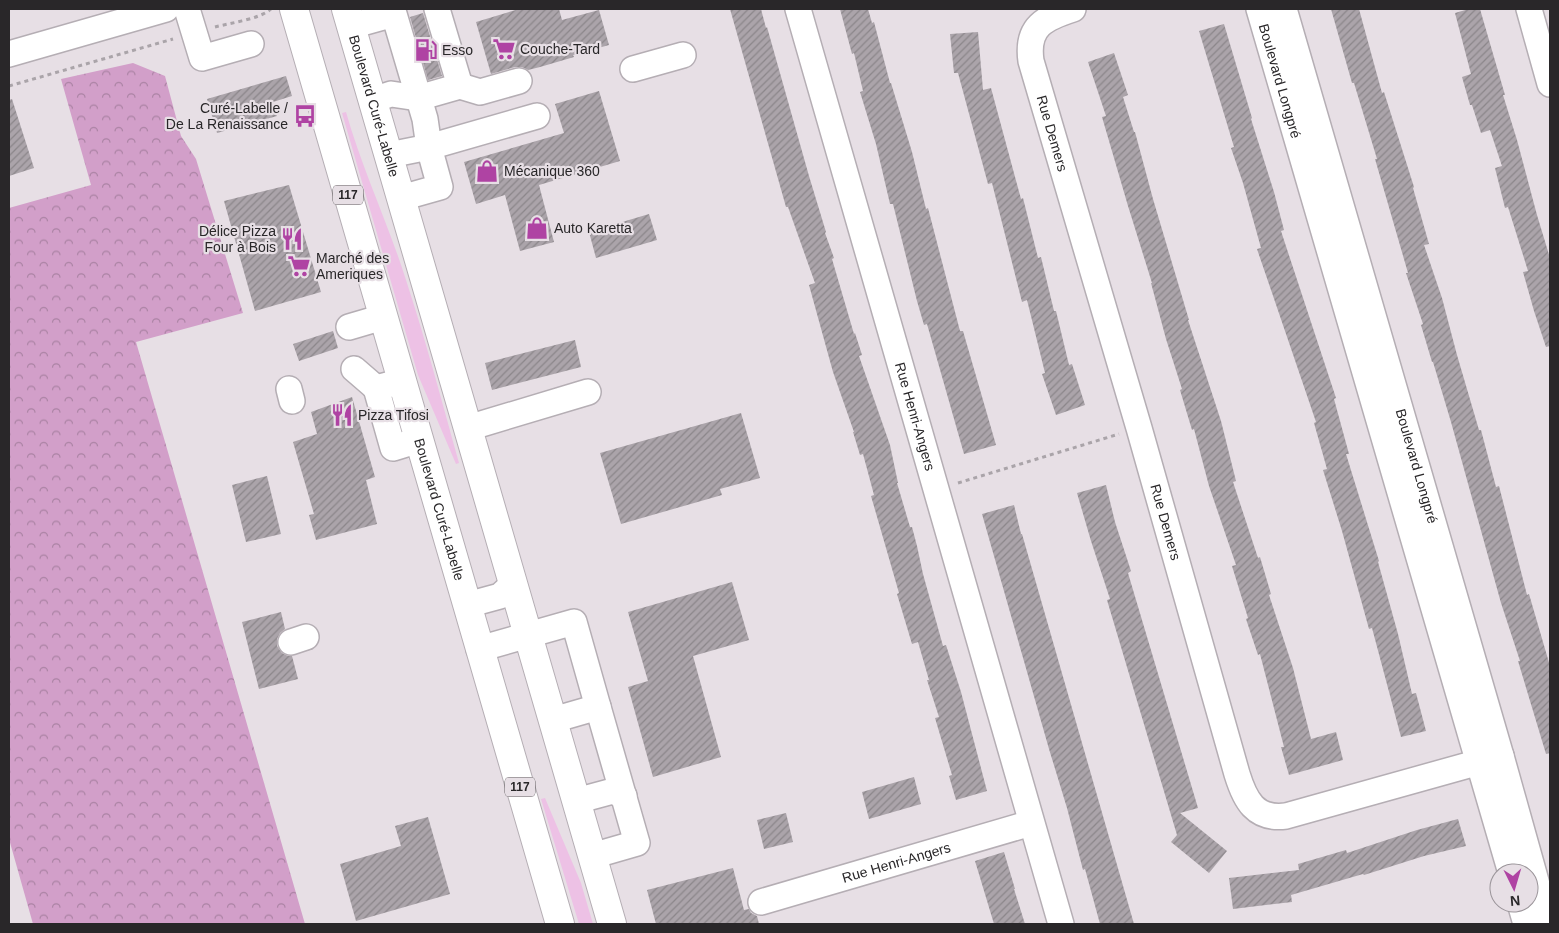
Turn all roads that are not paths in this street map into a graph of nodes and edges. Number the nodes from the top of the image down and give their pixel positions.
1 (166, 9) edge
2 (187, 9) edge
3 (294, 9) edge
4 (437, 9) edge
5 (798, 9) edge
6 (1073, 9) edge
7 (1260, 9) edge
8 (1284, 9) edge
9 (1529, 9) edge
10 (395, 11) edge
11 (349, 18) edge
12 (251, 44) dead end
13 (9, 54) edge
14 (683, 55) dead end
15 (633, 69) dead end
16 (518, 81) dead end
17 (1550, 84) edge
18 (460, 86) junction
19 (418, 98) junction
20 (373, 100) junction
21 (538, 116) dead end
22 (429, 147) junction
23 (389, 155) junction
24 (401, 198) junction
25 (383, 317) junction
26 (349, 327) dead end
27 (354, 369) dead end
28 (402, 381) junction
29 (376, 388) junction
30 (588, 392) dead end
31 (468, 428) junction
32 (419, 440) junction
33 (513, 584) junction
34 (467, 605) junction
35 (528, 635) junction
36 (479, 649) junction
37 (598, 707) junction
38 (553, 720) junction
39 (1490, 759) junction
40 (624, 796) junction
41 (576, 801) junction
42 (1031, 823) junction
43 (592, 856) junction
44 (1509, 863) edge
45 (761, 902) dead end
46 (560, 924) edge
47 (612, 924) edge
48 (1061, 924) edge
49 (1548, 924) edge

1 - 13 street
2 - 12 street
3 - 25 main road, Boulevard Curé-Labelle / 117
4 - 18 street
5 - 42 street, Rue Henri-Angers
6 - 39 street, Rue Demers
7 - 39 street, Boulevard Longpré
8 - 39 street, Boulevard Longpré
9 - 17 street
10 - 11 street
10 - 19 street
11 - 20 main road, Boulevard Curé-Labelle
14 - 15 street
16 - 18 street
18 - 19 street
19 - 20 street
19 - 22 street
20 - 23 main road, Boulevard Curé-Labelle
21 - 22 street
22 - 23 street
22 - 24 street
23 - 24 main road, Boulevard Curé-Labelle
24 - 31 main road, Boulevard Curé-Labelle
25 - 26 street
25 - 28 main road, Boulevard Curé-Labelle / 117
27 - 29 street
28 - 29 street
28 - 32 main road, Boulevard Curé-Labelle / 117
29 - 32 street
30 - 31 street
31 - 33 main road, Boulevard Curé-Labelle
32 - 34 main road, Boulevard Curé-Labelle / 117
33 - 34 street
33 - 35 main road, Boulevard Curé-Labelle
34 - 36 main road, Boulevard Curé-Labelle / 117
35 - 36 street
35 - 37 street
35 - 38 main road, Boulevard Curé-Labelle
36 - 46 main road, Boulevard Curé-Labelle / 117
37 - 38 street
37 - 40 street
38 - 41 main road, Boulevard Curé-Labelle
39 - 44 street, Boulevard Longpré
39 - 49 street, Boulevard Longpré
40 - 41 street
40 - 43 street
41 - 43 main road, Boulevard Curé-Labelle
42 - 45 street, Rue Henri-Angers
42 - 48 street, Rue Henri-Angers
43 - 47 main road, Boulevard Curé-Labelle

